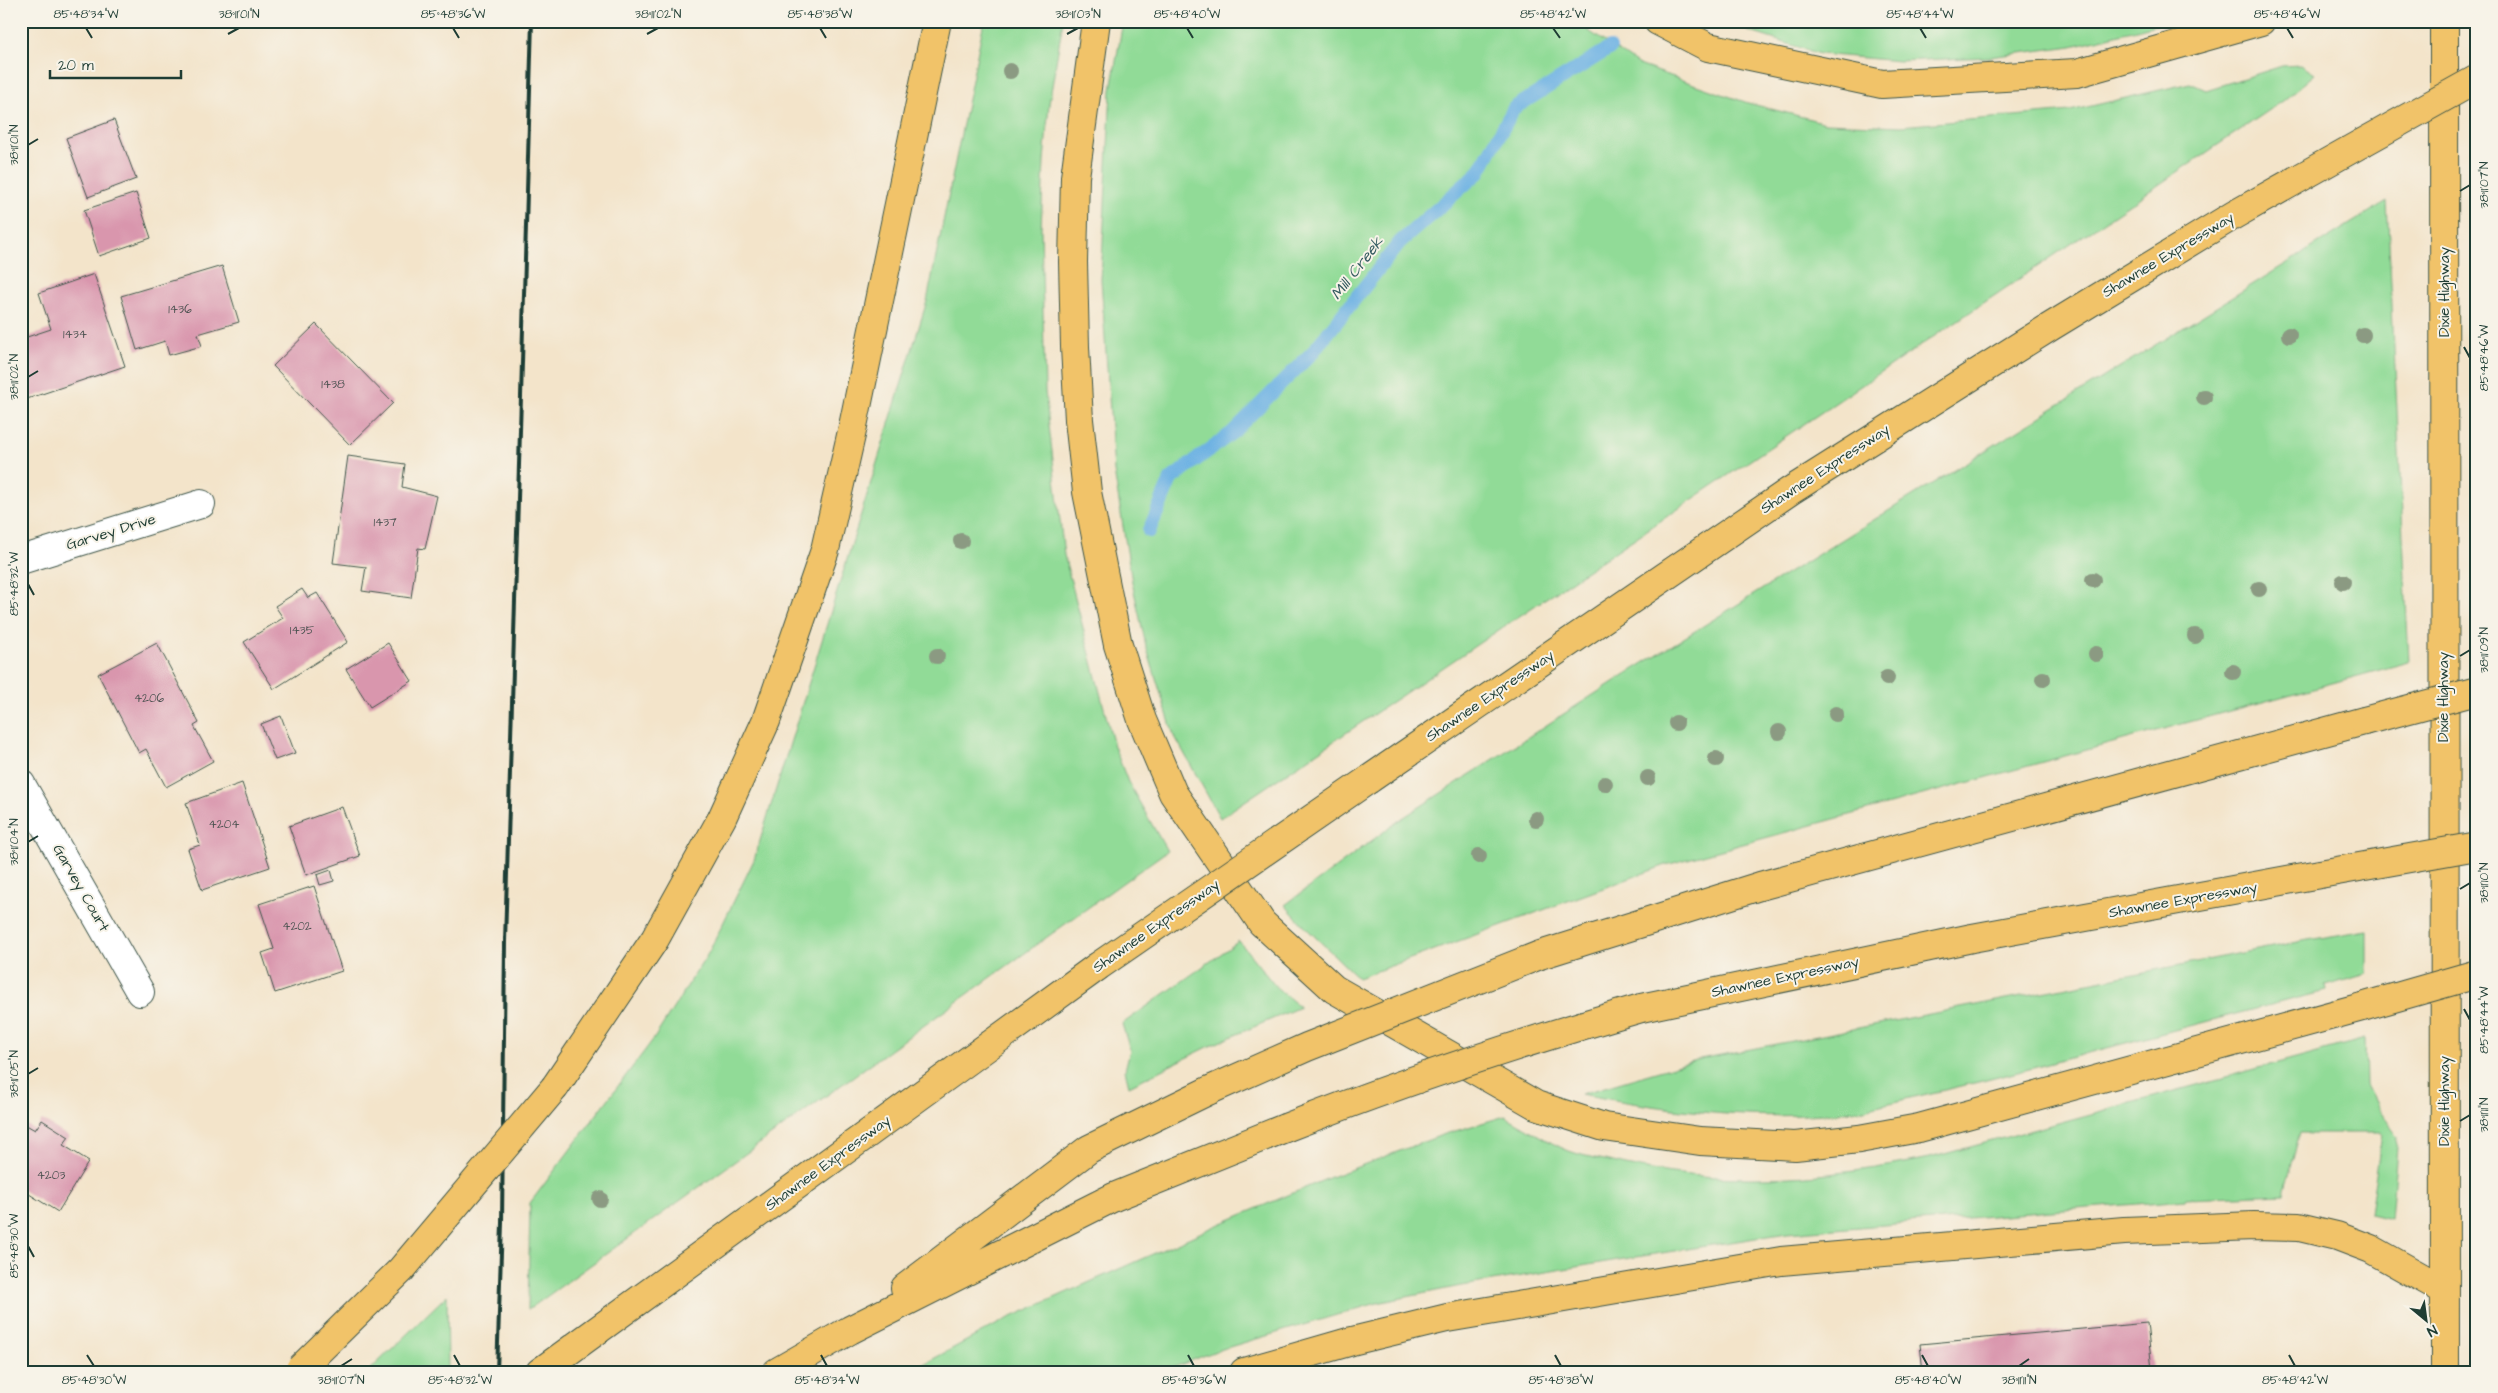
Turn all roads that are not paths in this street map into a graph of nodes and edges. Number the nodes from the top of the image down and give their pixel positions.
1 (937, 21) edge
2 (1096, 21) edge
3 (1658, 21) edge
4 (2261, 21) edge
5 (2444, 21) edge
6 (2477, 79) edge
7 (201, 504) dead end
8 (21, 560) edge
9 (2477, 691) edge
10 (21, 784) edge
11 (2477, 846) edge
12 (2477, 974) edge
13 (140, 992) dead end
14 (2444, 1290) junction
15 (850, 1330) junction
16 (298, 1370) edge
17 (540, 1372) edge
18 (777, 1372) edge
19 (1244, 1372) edge
20 (2445, 1372) edge

1 - 16 main road, bridge
2 - 12 main road, bridge
3 - 4 main road
5 - 14 main road, Dixie Highway
6 - 17 main road, Shawnee Expressway, bridge
7 - 8 street, Garvey Drive
9 - 15 main road, bridge
10 - 13 street, Garvey Court
11 - 15 main road, Shawnee Expressway, bridge
14 - 19 main road
14 - 20 main road, Dixie Highway
15 - 18 main road

